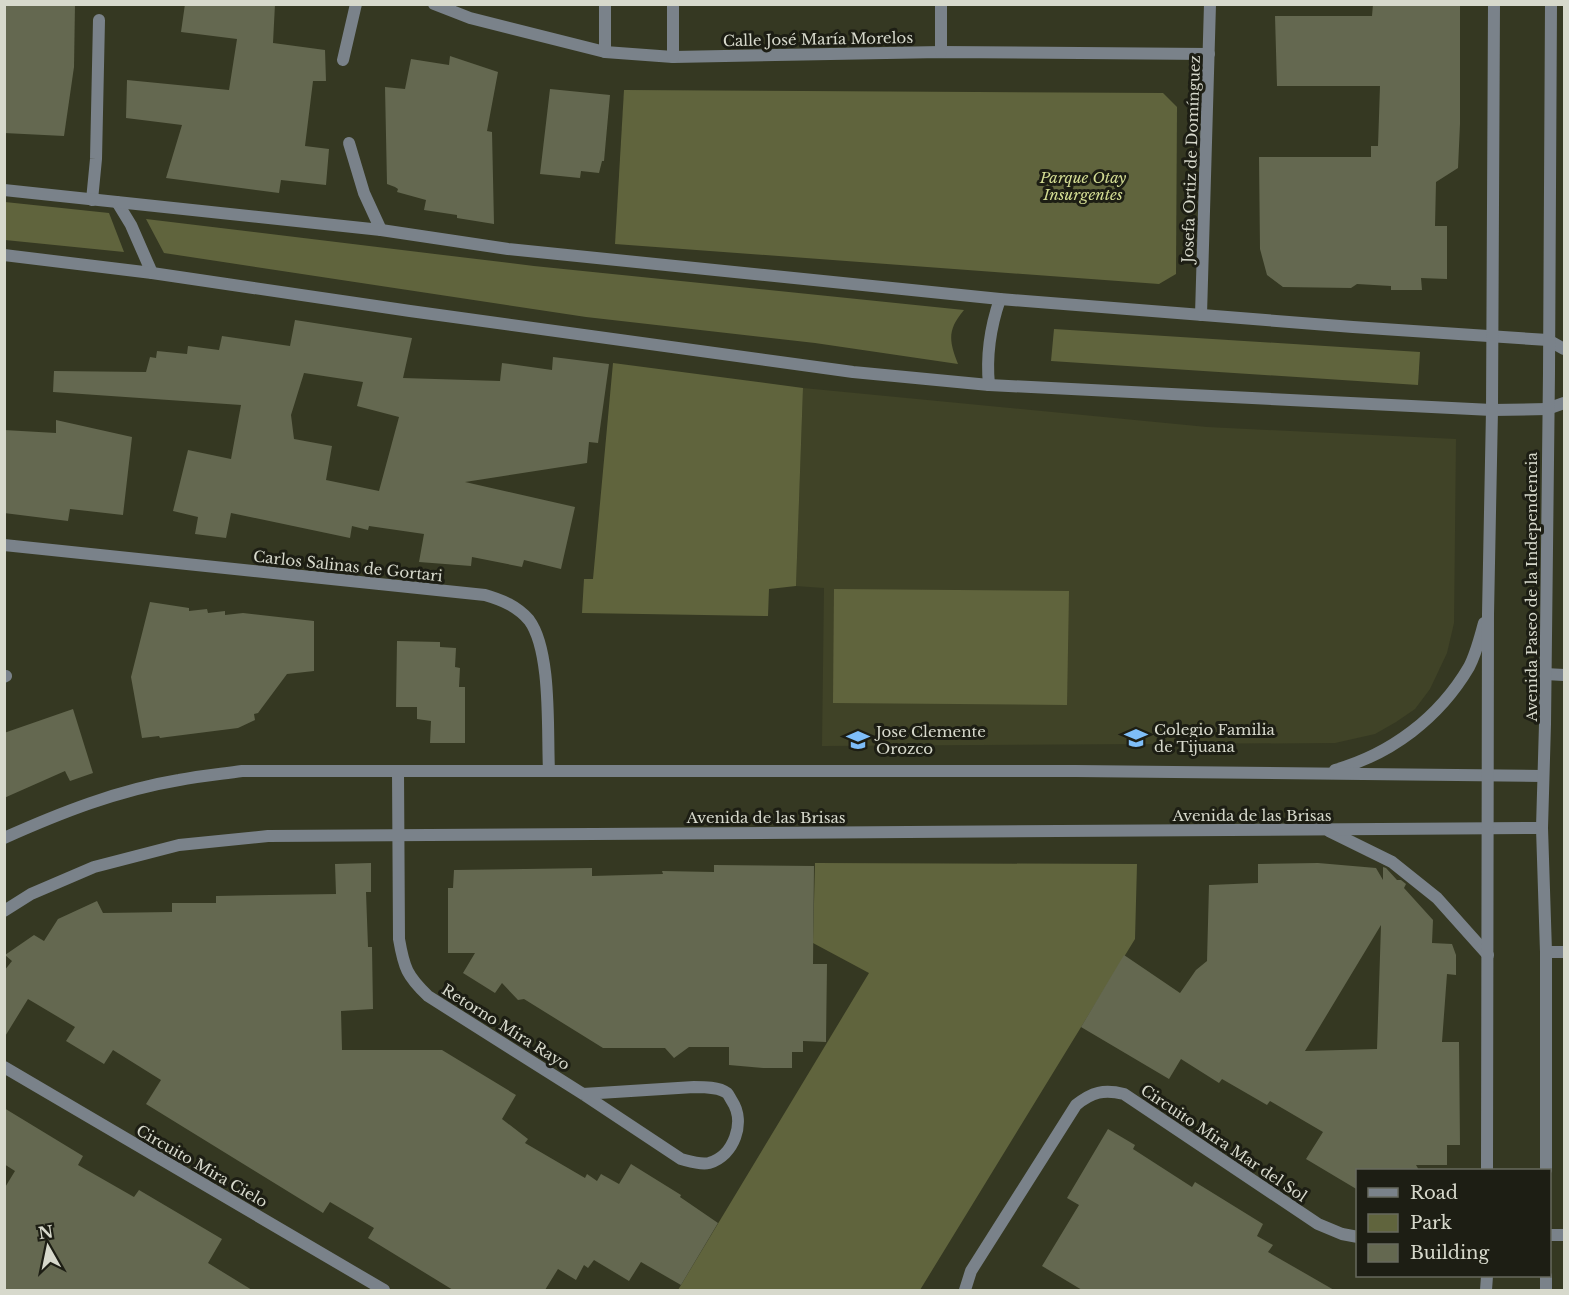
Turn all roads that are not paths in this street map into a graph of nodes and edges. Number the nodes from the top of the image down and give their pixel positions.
1 (356, 4) edge
2 (434, 4) edge
3 (605, 4) edge
4 (673, 4) edge
5 (940, 4) edge
6 (1210, 4) edge
7 (1494, 4) edge
8 (1551, 4) edge
9 (99, 20) dead end
10 (604, 52) junction
11 (941, 52) junction
12 (1209, 54) junction
13 (673, 57) junction
14 (343, 60) dead end
15 (349, 142) dead end
16 (4, 190) edge
17 (92, 200) junction
18 (117, 202) junction
19 (381, 230) junction
20 (4, 255) edge
21 (153, 273) junction
22 (1000, 299) junction
23 (1201, 315) junction
24 (1492, 338) junction
25 (1548, 340) junction
26 (1564, 349) edge
27 (989, 385) junction
28 (1564, 403) edge
29 (1547, 409) junction
30 (1492, 410) junction
31 (4, 545) edge
32 (1488, 614) junction
33 (1545, 674) junction
34 (1564, 675) edge
35 (398, 771) junction
36 (549, 771) junction
37 (1320, 775) junction
38 (1487, 775) junction
39 (1543, 776) junction
40 (1488, 827) junction
41 (1542, 828) junction
42 (1325, 830) junction
43 (398, 834) junction
44 (4, 838) edge
45 (4, 911) edge
46 (1546, 952) junction
47 (1564, 952) edge
48 (1488, 956) junction
49 (4, 1067) edge
50 (583, 1094) junction
51 (1487, 1169) edge
52 (1546, 1169) edge
53 (1356, 1237) edge
54 (384, 1290) edge
55 (965, 1290) edge

1 - 14 street
2 - 10 street, Calle José María Morelos
3 - 10 street
4 - 13 street
5 - 11 street
6 - 12 street, Josefa Ortiz de Domínguez
7 - 24 street
8 - 25 street, Avenida Paseo de la Independencia
9 - 17 street
10 - 13 street, Calle José María Morelos
11 - 12 street, Calle José María Morelos
11 - 13 street, Calle José María Morelos
12 - 23 street, Josefa Ortiz de Domínguez
15 - 19 street
16 - 17 street
17 - 18 street
18 - 19 street
18 - 21 street
19 - 22 street
20 - 21 street
21 - 27 street
22 - 23 street
22 - 27 street
23 - 24 street
24 - 25 street
24 - 30 street
25 - 26 street
25 - 29 street, Avenida Paseo de la Independencia
27 - 30 street
28 - 29 street
29 - 30 street
29 - 33 street, Avenida Paseo de la Independencia
30 - 32 street
31 - 36 street, Carlos Salinas de Gortari
32 - 37 street
32 - 38 street
33 - 34 street
33 - 39 street, Avenida Paseo de la Independencia
35 - 36 street
35 - 43 street, Retorno Mira Rayo
35 - 44 street
36 - 37 street
37 - 38 street
38 - 39 street
38 - 40 street
39 - 41 street, Avenida Paseo de la Independencia
40 - 41 street, Avenida de las Brisas
40 - 42 street, Avenida de las Brisas
40 - 48 street
41 - 46 street, Avenida Paseo de la Independencia
42 - 43 street, Avenida de las Brisas
42 - 48 street
43 - 45 street, Avenida de las Brisas
43 - 50 street, Retorno Mira Rayo
46 - 47 street
46 - 52 street, Avenida Paseo de la Independencia
48 - 51 street
49 - 54 street, Circuito Mira Cielo
50 - 50 street, Retorno Mira Rayo
53 - 55 street, Circuito Mira Mar del Sol

